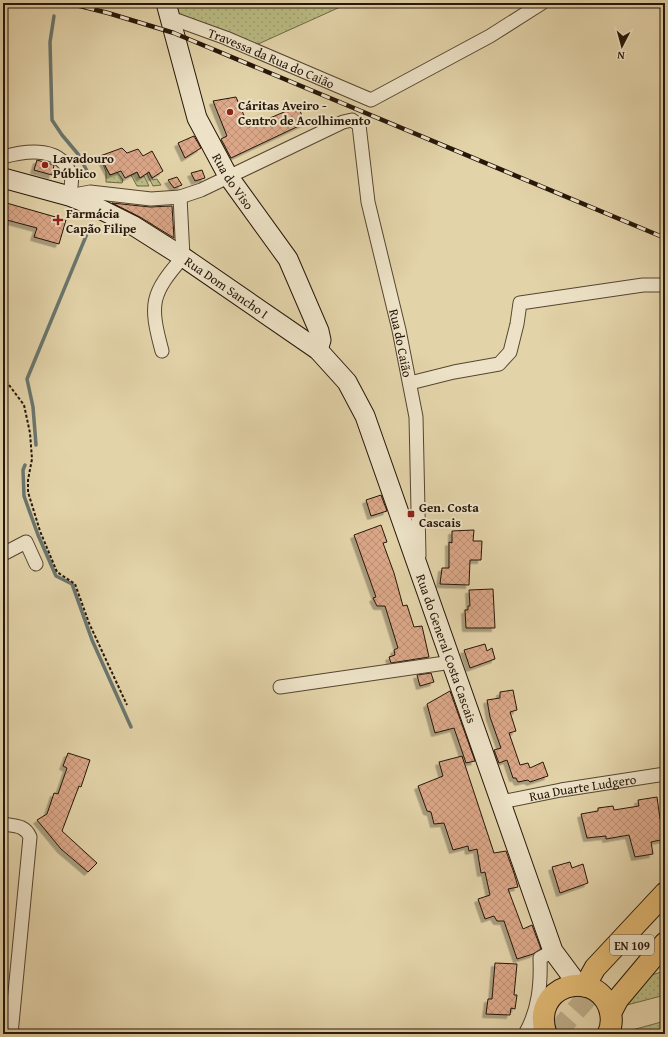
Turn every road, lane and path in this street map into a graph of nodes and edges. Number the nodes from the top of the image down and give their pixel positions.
1 (542, 3) edge
2 (168, 10) edge
3 (3, 157) edge
4 (228, 176) junction
5 (3, 178) edge
6 (3, 190) edge
7 (70, 196) junction
8 (180, 197) junction
9 (134, 226) junction
10 (183, 257) junction
11 (665, 285) edge
12 (318, 350) junction
13 (162, 351) dead end
14 (3, 377) edge
15 (410, 383) junction
16 (3, 554) edge
17 (36, 564) dead end
18 (419, 572) junction
19 (452, 662) junction
20 (280, 687) dead end
21 (127, 705) dead end
22 (665, 774) edge
23 (501, 802) junction
24 (3, 824) edge
25 (665, 893) edge
26 (665, 908) edge
27 (665, 926) edge
28 (665, 943) edge
29 (558, 959) junction
30 (594, 983) junction
31 (555, 993) junction
32 (611, 1012) junction
33 (538, 1032) edge
34 (11, 1034) edge
35 (608, 1034) edge

1 - 2 street, Travessa da Rua do Caião
2 - 4 main road, Rua do Viso
3 - 7 street
4 - 8 street
4 - 12 main road, Rua do Viso
4 - 15 street, Rua do Caião
5 - 7 main road, Rua Dom Sancho I
6 - 9 main road, Rua Dom Sancho I
7 - 8 street
7 - 9 main road, Rua Dom Sancho I
8 - 10 street
9 - 10 main road, Rua Dom Sancho I
10 - 12 main road, Rua Dom Sancho I
10 - 13 street
11 - 15 street
12 - 18 main road, Rua do General Costa Cascais
14 - 21 path
15 - 18 street, Rua do Caião
16 - 17 street
18 - 19 main road, Rua do General Costa Cascais
19 - 20 street
19 - 23 main road, Rua do General Costa Cascais
22 - 23 street, Rua Duarte Ludgero
23 - 29 main road, Rua do General Costa Cascais
24 - 34 street
25 - 30 main road
26 - 30 main road, EN 109
27 - 30 main road, EN 109
28 - 32 main road
29 - 30 main road
29 - 31 main road, Rua do General Costa Cascais
29 - 33 street
30 - 31 main road
30 - 32 main road
31 - 33 main road
32 - 35 main road

